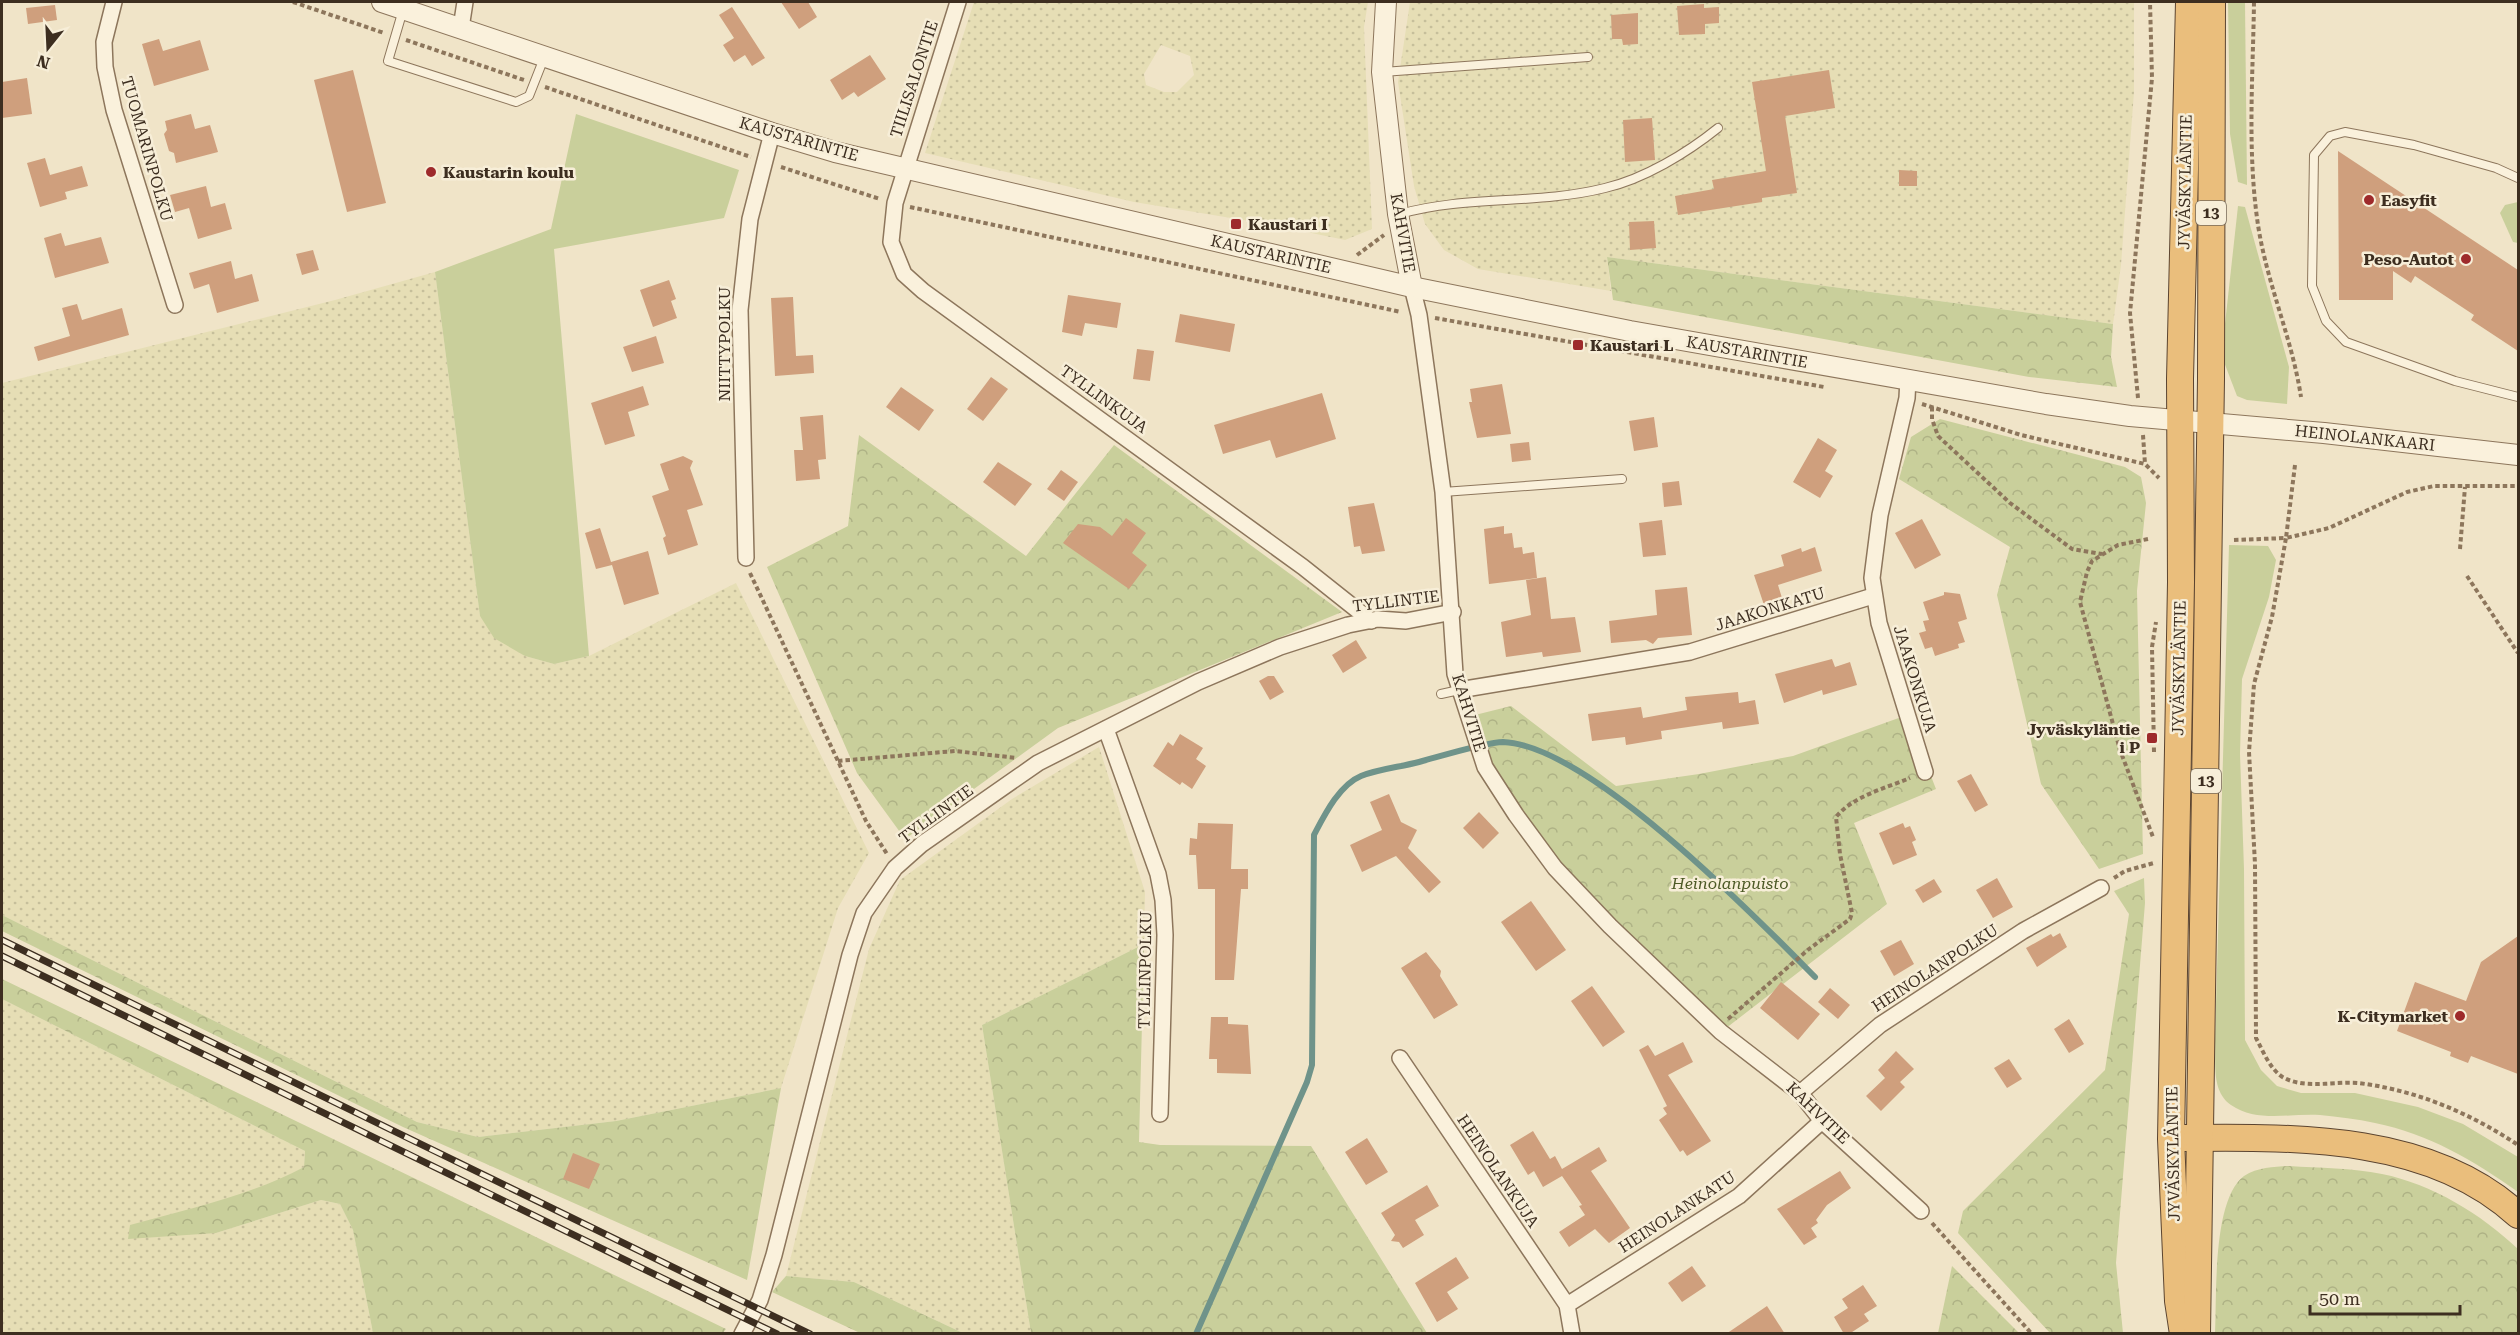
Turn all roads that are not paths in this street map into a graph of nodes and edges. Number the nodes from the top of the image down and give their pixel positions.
1 (114, 2) edge
2 (382, 2) edge
3 (465, 2) edge
4 (958, 2) edge
5 (1386, 2) edge
6 (2189, 2) edge
7 (2212, 2) edge
8 (404, 9) junction
9 (461, 28) junction
10 (545, 56) junction
11 (1588, 57) dead end
12 (1382, 72) junction
13 (1718, 128) dead end
14 (772, 133) junction
15 (904, 167) junction
16 (2518, 178) edge
17 (1398, 214) junction
18 (1412, 287) junction
19 (175, 305) dead end
20 (1908, 379) junction
21 (2518, 398) edge
22 (2181, 421) junction
23 (2210, 424) junction
24 (2518, 455) edge
25 (1622, 479) dead end
26 (1443, 492) junction
27 (746, 558) road end
28 (1873, 596) junction
29 (1453, 612) junction
30 (1371, 621) junction
31 (1459, 690) junction
32 (1441, 694) dead end
33 (1106, 729) junction
34 (1925, 772) road end
35 (2101, 888) dead end
36 (1400, 1058) dead end
37 (1800, 1093) junction
38 (1160, 1114) dead end
39 (1822, 1121) junction
40 (2199, 1138) junction
41 (2172, 1139) junction
42 (1922, 1211) road end
43 (2518, 1215) edge
44 (1567, 1305) junction
45 (742, 1334) edge
46 (1572, 1334) edge
47 (2183, 1334) edge
48 (2197, 1334) edge

1 - 19 street, TUOMARINPOLKU
2 - 8 street, KAUSTARINTIE
3 - 9 street
4 - 15 street, TIILISALONTIE
5 - 12 street, KAHVITIE
6 - 22 highway, JYVÄSKYLÄNTIE / 13
7 - 23 highway, JYVÄSKYLÄNTIE / 13
8 - 9 street, KAUSTARINTIE
8 - 10 lane
9 - 10 street, KAUSTARINTIE
10 - 14 street, KAUSTARINTIE
11 - 12 lane
12 - 17 street, KAHVITIE
13 - 17 lane
14 - 15 street, KAUSTARINTIE
14 - 27 street, NIITTYPOLKU
15 - 18 street, KAUSTARINTIE
15 - 30 street, TYLLINKUJA
16 - 21 lane
17 - 18 street, KAHVITIE
18 - 20 street, KAUSTARINTIE
18 - 26 street, KAHVITIE
20 - 22 street, KAUSTARINTIE
20 - 28 street
22 - 23 street, HEINOLANKAARI
22 - 41 highway, JYVÄSKYLÄNTIE / 13
23 - 24 street, HEINOLANKAARI
23 - 40 highway, JYVÄSKYLÄNTIE / 13
25 - 26 lane
26 - 29 street, KAHVITIE
28 - 31 street, JAAKONKATU
28 - 34 street, JAAKONKUJA
29 - 30 street, TYLLINTIE
29 - 31 street, KAHVITIE
30 - 33 street, TYLLINTIE
31 - 32 lane
31 - 37 street, KAHVITIE
33 - 38 street, TYLLINPOLKU
33 - 45 street, TYLLINTIE
35 - 37 street, HEINOLANPOLKU
36 - 44 street, HEINOLANKUJA
37 - 39 street, KAHVITIE
39 - 42 street, KAHVITIE
39 - 44 street, HEINOLANKATU
40 - 41 highway
40 - 43 highway
40 - 48 highway, JYVÄSKYLÄNTIE / 13
41 - 47 highway, JYVÄSKYLÄNTIE / 13
44 - 46 street

